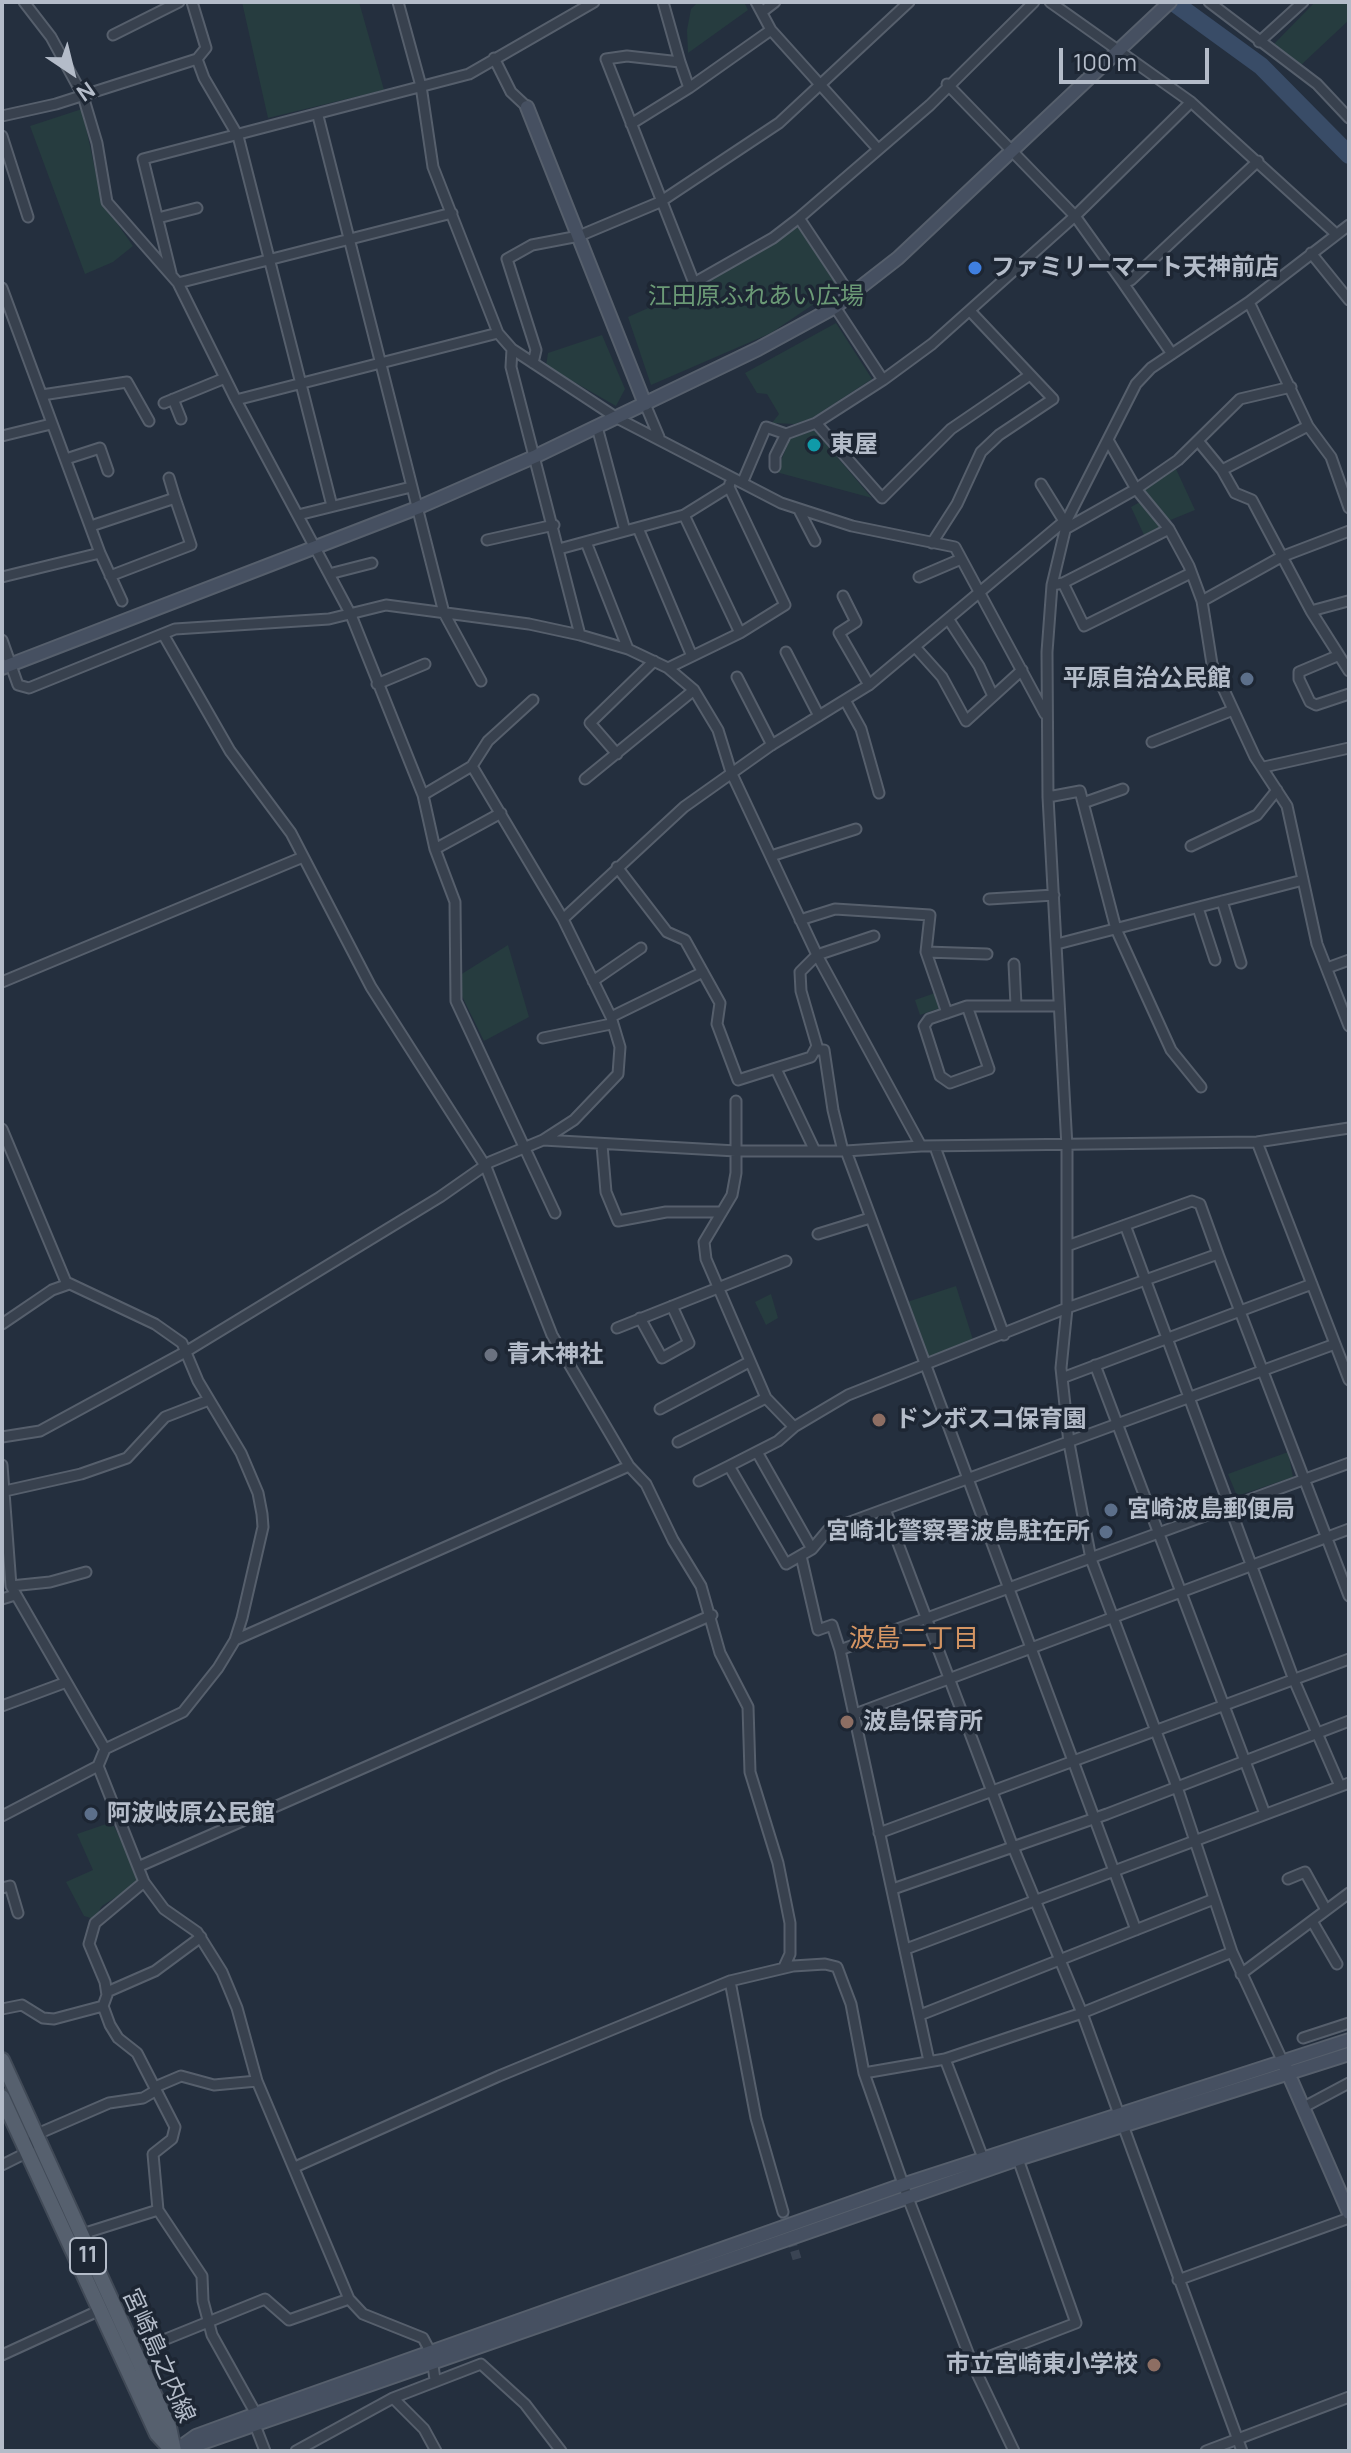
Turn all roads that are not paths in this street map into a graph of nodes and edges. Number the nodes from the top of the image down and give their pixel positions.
1 (24, 2) edge
2 (179, 2) edge
3 (192, 2) edge
4 (398, 2) edge
5 (594, 2) edge
6 (663, 2) edge
7 (756, 2) edge
8 (775, 2) edge
9 (909, 2) edge
10 (1034, 2) edge
11 (1050, 2) edge
12 (1170, 2) edge
13 (1209, 2) edge
14 (1303, 2) edge
15 (762, 12) junction
16 (771, 30) junction
17 (113, 35) dead end
18 (1259, 42) junction
19 (1119, 49) junction
20 (494, 58) junction
21 (197, 59) junction
22 (680, 62) junction
23 (947, 84) junction
24 (421, 86) junction
25 (689, 88) junction
26 (821, 88) junction
27 (83, 96) junction
28 (1191, 102) junction
29 (527, 107) joint
30 (2, 116) edge
31 (318, 116) junction
32 (1349, 118) edge
33 (631, 124) junction
34 (2, 136) edge
35 (238, 136) junction
36 (878, 149) junction
37 (1013, 152) junction
38 (1258, 161) junction
39 (660, 202) junction
40 (197, 208) dead end
41 (452, 213) junction
42 (1075, 216) junction
43 (28, 217) dead end
44 (158, 218) junction
45 (799, 218) junction
46 (1342, 229) edge
47 (579, 236) junction
48 (349, 240) junction
49 (1311, 253) junction
50 (268, 259) junction
51 (175, 280) junction
52 (1123, 283) junction
53 (3, 291) edge
54 (851, 296) junction
55 (1349, 300) edge
56 (1249, 302) junction
57 (835, 307) junction
58 (971, 312) junction
59 (498, 333) junction
60 (512, 349) junction
61 (1172, 354) junction
62 (381, 363) junction
63 (533, 363) junction
64 (1030, 375) junction
65 (225, 378) junction
66 (883, 380) junction
67 (300, 384) junction
68 (1291, 387) junction
69 (42, 395) junction
70 (236, 400) junction
71 (645, 404) junction
72 (617, 418) junction
73 (181, 419) dead end
74 (149, 421) dead end
75 (816, 423) junction
76 (51, 424) junction
77 (1308, 426) junction
78 (597, 427) junction
79 (786, 434) junction
80 (2, 436) edge
81 (659, 437) junction
82 (1108, 440) junction
83 (1199, 442) junction
84 (536, 456) junction
85 (66, 459) junction
86 (775, 467) dead end
87 (1222, 470) junction
88 (108, 471) dead end
89 (732, 476) junction
90 (169, 478) dead end
91 (743, 481) junction
92 (1041, 484) dead end
93 (411, 487) junction
94 (729, 487) junction
95 (1136, 489) junction
96 (175, 498) junction
97 (332, 506) junction
98 (417, 508) junction
99 (1349, 508) edge
100 (799, 510) junction
101 (298, 515) junction
102 (684, 515) junction
103 (1066, 522) junction
104 (554, 525) junction
105 (91, 526) junction
106 (638, 528) junction
107 (1169, 529) junction
108 (625, 531) junction
109 (1349, 531) edge
110 (487, 540) dead end
111 (815, 541) dead end
112 (586, 542) junction
113 (932, 543) junction
114 (315, 545) junction
115 (559, 549) junction
116 (100, 553) junction
117 (1281, 557) junction
118 (961, 559) junction
119 (372, 563) dead end
120 (329, 574) junction
121 (1189, 574) junction
122 (110, 576) junction
123 (2, 577) edge
124 (919, 577) dead end
125 (1063, 583) junction
126 (1052, 585) junction
127 (979, 593) junction
128 (843, 596) dead end
129 (122, 601) dead end
130 (1202, 601) junction
131 (1348, 601) edge
132 (1311, 611) junction
133 (444, 613) junction
134 (351, 615) junction
135 (949, 620) junction
136 (740, 633) junction
137 (163, 634) junction
138 (580, 635) junction
139 (2, 640) edge
140 (916, 648) junction
141 (628, 649) junction
142 (786, 652) dead end
143 (691, 654) junction
144 (1337, 656) junction
145 (654, 661) junction
146 (425, 664) dead end
147 (5, 666) edge
148 (668, 668) junction
149 (1022, 670) junction
150 (1349, 671) edge
151 (737, 677) dead end
152 (481, 681) dead end
153 (377, 684) junction
154 (869, 685) junction
155 (694, 690) junction
156 (1349, 694) edge
157 (993, 696) junction
158 (533, 700) dead end
159 (845, 700) junction
160 (1233, 710) junction
161 (819, 716) junction
162 (1047, 717) junction
163 (1152, 742) dead end
164 (772, 745) junction
165 (1349, 748) edge
166 (617, 754) junction
167 (472, 766) junction
168 (1264, 767) junction
169 (731, 772) junction
170 (585, 779) dead end
171 (1123, 789) dead end
172 (1277, 790) junction
173 (879, 793) dead end
174 (423, 795) junction
175 (1048, 797) junction
176 (1083, 803) junction
177 (501, 813) junction
178 (856, 829) dead end
179 (1191, 846) dead end
180 (435, 849) junction
181 (771, 856) junction
182 (303, 857) junction
183 (617, 867) junction
184 (1303, 880) junction
185 (1054, 895) junction
186 (989, 899) dead end
187 (1222, 901) junction
188 (1198, 908) junction
189 (563, 919) junction
190 (800, 920) junction
191 (1116, 929) junction
192 (874, 936) dead end
193 (1057, 944) junction
194 (641, 948) dead end
195 (926, 952) junction
196 (987, 954) dead end
197 (817, 955) junction
198 (1215, 960) dead end
199 (1349, 960) edge
200 (1241, 963) dead end
201 (1014, 964) dead end
202 (1327, 968) junction
203 (703, 972) junction
204 (593, 981) junction
205 (2, 982) edge
206 (1016, 1005) junction
207 (967, 1006) junction
208 (1058, 1006) junction
209 (947, 1013) junction
210 (611, 1021) junction
211 (1349, 1026) edge
212 (543, 1038) dead end
213 (815, 1050) junction
214 (776, 1069) junction
215 (1201, 1087) dead end
216 (736, 1101) dead end
217 (1349, 1128) edge
218 (2, 1129) edge
219 (543, 1140) junction
220 (1257, 1142) junction
221 (526, 1145) junction
222 (602, 1145) junction
223 (921, 1146) junction
224 (935, 1147) junction
225 (1067, 1147) junction
226 (736, 1151) junction
227 (815, 1151) junction
228 (845, 1151) junction
229 (486, 1167) junction
230 (722, 1212) junction
231 (555, 1213) dead end
232 (870, 1218) junction
233 (1125, 1225) junction
234 (818, 1234) dead end
235 (1067, 1246) junction
236 (1218, 1254) junction
237 (786, 1261) dead end
238 (1146, 1281) junction
239 (69, 1284) junction
240 (1312, 1284) junction
241 (719, 1287) junction
242 (672, 1306) junction
243 (1067, 1308) junction
244 (1240, 1311) junction
245 (640, 1318) junction
246 (2, 1324) edge
247 (617, 1328) dead end
248 (1004, 1335) junction
249 (1168, 1338) junction
250 (1335, 1344) junction
251 (187, 1351) junction
252 (749, 1362) junction
253 (1095, 1365) junction
254 (923, 1366) junction
255 (1263, 1371) junction
256 (1062, 1378) junction
257 (1349, 1380) edge
258 (766, 1398) junction
259 (1191, 1399) junction
260 (209, 1400) junction
261 (660, 1409) dead end
262 (1118, 1426) junction
263 (794, 1427) junction
264 (2, 1437) edge
265 (678, 1442) dead end
266 (1069, 1443) junction
267 (757, 1452) junction
268 (1349, 1463) edge
269 (2, 1465) edge
270 (629, 1466) junction
271 (729, 1466) junction
272 (1304, 1479) junction
273 (966, 1480) junction
274 (699, 1481) dead end
275 (5, 1491) junction
276 (1231, 1506) junction
277 (885, 1509) junction
278 (1349, 1529) edge
279 (1159, 1533) junction
280 (1327, 1537) junction
281 (812, 1549) junction
282 (801, 1556) junction
283 (1091, 1559) junction
284 (1252, 1565) junction
285 (86, 1572) dead end
286 (1007, 1589) junction
287 (13, 1591) junction
288 (1181, 1592) junction
289 (1349, 1596) edge
290 (2, 1599) edge
291 (712, 1615) junction
292 (1113, 1617) junction
293 (927, 1618) junction
294 (235, 1640) junction
295 (1030, 1649) junction
296 (840, 1650) junction
297 (1349, 1659) edge
298 (950, 1678) junction
299 (1294, 1680) junction
300 (64, 1683) junction
301 (2, 1706) edge
302 (1224, 1707) junction
303 (855, 1714) junction
304 (1349, 1721) edge
305 (1316, 1732) junction
306 (1156, 1733) junction
307 (105, 1749) junction
308 (1073, 1762) junction
309 (1245, 1762) junction
310 (98, 1766) junction
311 (1344, 1784) edge
312 (1177, 1787) junction
313 (993, 1792) junction
314 (1265, 1814) junction
315 (2, 1816) edge
316 (1094, 1818) junction
317 (879, 1833) junction
318 (1195, 1840) junction
319 (1013, 1847) junction
320 (140, 1866) junction
321 (1113, 1870) junction
322 (1288, 1879) dead end
323 (144, 1882) junction
324 (2, 1888) edge
325 (893, 1889) junction
326 (1349, 1893) edge
327 (1214, 1899) junction
328 (1034, 1901) junction
329 (1326, 1910) junction
330 (18, 1913) dead end
331 (1312, 1921) junction
332 (1136, 1930) junction
333 (201, 1937) junction
334 (906, 1949) junction
335 (1232, 1952) junction
336 (1059, 1960) junction
337 (1337, 1964) dead end
338 (784, 1967) junction
339 (1241, 1974) junction
340 (730, 1981) junction
341 (107, 1992) junction
342 (103, 2006) junction
343 (2, 2009) edge
344 (1082, 2013) junction
345 (920, 2015) junction
346 (1349, 2023) edge
347 (1303, 2038) dead end
348 (1349, 2040) edge
349 (1349, 2054) edge
350 (945, 2059) junction
351 (2, 2060) edge
352 (1282, 2060) junction
353 (929, 2061) junction
354 (1289, 2072) junction
355 (864, 2073) junction
356 (257, 2081) junction
357 (1349, 2083) edge
358 (155, 2089) junction
359 (2, 2097) edge
360 (1304, 2107) junction
361 (1117, 2114) junction
362 (1122, 2127) junction
363 (35, 2135) junction
364 (26, 2153) junction
365 (983, 2158) junction
366 (1018, 2159) junction
367 (2, 2165) edge
368 (295, 2167) junction
369 (905, 2184) junction
370 (908, 2198) junction
371 (158, 2210) junction
372 (783, 2212) tunnel mouth
373 (1349, 2215) edge
374 (79, 2235) junction
375 (1178, 2280) junction
376 (349, 2299) junction
377 (98, 2311) junction
378 (208, 2322) junction
379 (134, 2352) junction
380 (2, 2355) edge
381 (432, 2359) junction
382 (972, 2363) junction
383 (435, 2379) junction
384 (1349, 2397) edge
385 (393, 2398) junction
386 (255, 2419) junction
387 (1238, 2439) junction
388 (175, 2451) edge
389 (265, 2451) edge
390 (296, 2451) edge
391 (436, 2451) edge
392 (561, 2451) edge
393 (1014, 2451) edge
394 (1206, 2451) edge
395 (1242, 2451) edge

1 - 27 street
2 - 17 street
3 - 21 street
4 - 24 street
5 - 20 street
6 - 22 street
7 - 15 street
8 - 15 street
9 - 26 street
10 - 23 street
11 - 19 street
12 - 19 street
13 - 18 street
14 - 18 street
15 - 16 street
16 - 25 street
16 - 26 street
18 - 32 street
19 - 28 street
19 - 37 street
20 - 24 street
20 - 29 street
21 - 27 street
21 - 35 street
22 - 25 street
22 - 33 street
23 - 36 street
23 - 37 street
24 - 31 street
24 - 41 street
25 - 33 street
26 - 36 street
26 - 39 street
27 - 30 street
27 - 51 street
28 - 38 street
28 - 42 street
29 - 47 street
31 - 35 street
31 - 48 street
33 - 39 street
34 - 43 street
35 - 44 street
35 - 50 street
36 - 45 street
37 - 42 street
37 - 54 street
38 - 46 street
38 - 52 street
39 - 45 street
39 - 47 street
40 - 44 street
41 - 48 street
41 - 59 street
42 - 52 street
42 - 58 street
44 - 51 street
45 - 54 street
46 - 49 street
47 - 63 street
47 - 71 street
48 - 50 street
48 - 62 street
49 - 55 street
49 - 56 street
50 - 51 street
50 - 67 street
51 - 65 street
52 - 61 street
53 - 69 street
54 - 57 street
56 - 61 street
56 - 68 street
57 - 66 street
57 - 71 street
58 - 64 street
58 - 66 street
59 - 60 street
59 - 62 street
60 - 63 street
60 - 84 street
61 - 82 street
62 - 67 street
62 - 93 street
63 - 72 street
64 - 75 street
64 - 113 street
65 - 70 street
65 - 73 street
66 - 75 street
67 - 70 street
67 - 97 street
68 - 77 street
68 - 83 street
69 - 74 street
69 - 76 street
70 - 101 street
71 - 72 street
71 - 81 street
72 - 78 street
72 - 81 street
75 - 79 street
76 - 80 street
76 - 85 street
77 - 87 street
77 - 99 street
78 - 84 street
78 - 108 street
79 - 86 street
79 - 91 street
81 - 89 street
82 - 95 street
82 - 103 street
83 - 87 street
83 - 95 street
84 - 98 street
84 - 104 street
85 - 88 street
85 - 105 street
87 - 117 street
89 - 91 street
89 - 94 street
90 - 96 street
91 - 100 street
92 - 103 street
93 - 97 street
93 - 98 street
94 - 102 street
94 - 136 street
95 - 103 street
95 - 107 street
96 - 105 street
96 - 122 street
97 - 101 street
98 - 114 street
98 - 133 street
100 - 111 street
100 - 113 street
101 - 114 street
102 - 106 street
102 - 136 street
103 - 126 street
103 - 127 street
104 - 110 street
104 - 115 street
105 - 116 street
106 - 108 street
106 - 143 street
107 - 121 street
107 - 125 street
108 - 112 street
109 - 117 street
112 - 115 street
112 - 141 street
113 - 118 street
114 - 120 street
114 - 147 street
115 - 138 street
116 - 122 street
116 - 123 street
117 - 130 street
117 - 132 street
118 - 124 street
118 - 127 street
119 - 120 street
120 - 134 street
121 - 125 street
121 - 130 street
122 - 129 street
125 - 126 street
126 - 162 street
127 - 135 street
127 - 149 street
128 - 154 street
130 - 160 street
131 - 132 street
132 - 144 street
133 - 134 street
133 - 138 street
133 - 152 street
134 - 137 street
134 - 153 street
135 - 140 street
135 - 157 street
136 - 143 street
137 - 147 street
137 - 182 street
138 - 141 street
139 - 147 street
140 - 154 street
140 - 157 street
141 - 145 street
142 - 161 street
143 - 148 street
144 - 150 street
144 - 156 street
145 - 148 street
145 - 166 street
146 - 153 street
148 - 155 street
149 - 157 street
149 - 162 street
151 - 164 street
153 - 174 street
154 - 159 street
155 - 166 street
155 - 169 street
158 - 167 street
159 - 161 street
159 - 173 street
160 - 163 street
160 - 168 street
161 - 164 street
162 - 175 street
164 - 169 street
165 - 168 street
166 - 170 street
167 - 174 street
167 - 177 street
168 - 172 street
169 - 181 street
169 - 183 street
171 - 176 street
172 - 179 street
172 - 184 street
174 - 180 street
175 - 176 street
175 - 185 street
176 - 191 street
177 - 180 street
177 - 189 street
178 - 181 street
180 - 221 street
181 - 190 street
182 - 205 street
182 - 229 street
183 - 189 street
183 - 203 street
184 - 187 street
184 - 202 street
185 - 186 street
185 - 193 street
187 - 188 street
187 - 200 street
188 - 191 street
188 - 198 street
189 - 204 street
190 - 195 street
190 - 197 street
191 - 193 street
191 - 215 street
192 - 197 street
193 - 208 street
194 - 204 street
195 - 196 street
195 - 209 street
197 - 213 street
197 - 223 street
199 - 202 street
201 - 206 street
202 - 211 street
203 - 210 street
203 - 214 street
204 - 210 street
206 - 207 street
206 - 208 street
207 - 209 street
207 - 209 street
208 - 225 street
210 - 212 street
210 - 219 street
213 - 214 street
213 - 228 street
214 - 227 street
216 - 226 street
217 - 220 street
218 - 239 street
219 - 221 street
219 - 222 street
220 - 225 street
220 - 240 street
221 - 229 street
221 - 231 street
222 - 226 street
222 - 230 street
223 - 224 street
223 - 228 street
224 - 225 street
224 - 248 street
225 - 235 street
226 - 227 street
226 - 230 street
227 - 228 street
228 - 232 street
229 - 251 street
229 - 270 street
230 - 241 street
232 - 234 street
232 - 254 street
233 - 235 street
233 - 236 street
233 - 238 street
235 - 243 street
236 - 238 street
236 - 244 street
237 - 241 street
238 - 243 street
238 - 249 street
239 - 246 street
239 - 251 street
240 - 244 street
240 - 250 street
241 - 242 street
241 - 252 street
242 - 245 street
242 - 245 street
243 - 248 street
243 - 256 street
244 - 249 street
244 - 255 street
245 - 247 street
248 - 254 street
249 - 253 street
249 - 259 street
250 - 255 street
250 - 257 street
251 - 260 street
251 - 264 street
252 - 258 street
252 - 261 street
253 - 256 street
253 - 262 street
254 - 263 street
254 - 273 street
255 - 259 street
255 - 272 street
256 - 266 street
258 - 263 street
258 - 265 street
259 - 262 street
259 - 276 street
260 - 275 street
260 - 294 street
262 - 266 street
262 - 279 street
263 - 267 street
266 - 273 street
266 - 283 street
267 - 271 street
267 - 281 street
268 - 272 street
269 - 275 street
270 - 291 street
270 - 294 street
271 - 274 street
271 - 282 street
272 - 276 street
272 - 280 street
273 - 277 street
273 - 286 street
275 - 287 street
276 - 279 street
276 - 284 street
277 - 281 street
277 - 293 street
278 - 280 street
279 - 283 street
279 - 288 street
280 - 284 street
280 - 289 street
281 - 282 street
282 - 296 street
283 - 286 street
283 - 292 street
284 - 288 street
284 - 299 street
285 - 287 street
286 - 293 street
286 - 295 street
287 - 290 street
287 - 300 street
288 - 292 street
288 - 302 street
291 - 320 street
291 - 338 street
292 - 295 street
292 - 306 street
293 - 296 street
293 - 298 street
294 - 307 street
295 - 298 street
295 - 308 street
296 - 303 street
297 - 299 street
298 - 303 street
298 - 313 street
299 - 302 street
299 - 305 street
300 - 301 street
300 - 307 street
302 - 306 street
302 - 309 street
303 - 317 street
304 - 305 street
305 - 309 street
305 - 311 street
306 - 308 street
306 - 312 street
307 - 310 street
308 - 313 street
308 - 316 street
309 - 312 street
309 - 314 street
310 - 315 street
310 - 320 street
311 - 314 street
312 - 316 street
312 - 318 street
313 - 317 street
313 - 319 street
314 - 318 street
316 - 319 street
316 - 321 street
317 - 325 street
318 - 321 street
318 - 327 street
319 - 325 street
319 - 328 street
320 - 323 street
321 - 328 street
321 - 332 street
322 - 329 street
323 - 333 street
323 - 341 street
324 - 330 street
325 - 334 street
326 - 329 street
327 - 332 street
327 - 335 street
328 - 334 street
328 - 336 street
329 - 331 street
331 - 337 street
331 - 339 street
332 - 336 street
333 - 341 street
333 - 356 street
334 - 345 street
335 - 339 street
335 - 344 street
336 - 344 street
336 - 345 street
338 - 340 street
338 - 355 street
339 - 352 street
340 - 368 street
340 - 372 street
341 - 342 street
342 - 343 street
342 - 358 street
344 - 350 street
344 - 361 street
345 - 353 street
346 - 347 street
348 - 352 street
349 - 354 street
350 - 353 street
350 - 365 street
351 - 363 main road, 宮崎島之内線 / 11
352 - 354 street
352 - 361 street
353 - 355 street
354 - 360 street
354 - 362 street
355 - 369 street
356 - 358 street
356 - 368 street
357 - 360 street
358 - 363 street
358 - 371 street
359 - 364 main road, 宮崎島之内線 / 11
360 - 373 street
361 - 362 street
361 - 365 street
362 - 366 street
362 - 375 street
363 - 364 street
363 - 374 main road, 宮崎島之内線 / 11
364 - 367 street
364 - 377 main road, 宮崎島之内線 / 11
365 - 369 street
366 - 370 street
366 - 382 street
368 - 376 street
369 - 370 street
369 - 381 street
370 - 381 street
370 - 382 street
371 - 374 street
371 - 378 street
373 - 375 street
374 - 379 main road, 宮崎島之内線 / 11
375 - 387 street
376 - 378 street
376 - 381 street
377 - 380 street
377 - 388 main road, 宮崎島之内線 / 11
378 - 379 street
378 - 386 street
379 - 388 main road, 宮崎島之内線 / 11
381 - 383 street
381 - 386 street
382 - 393 street
383 - 385 street
383 - 392 street
384 - 387 street
385 - 390 street
385 - 391 street
386 - 388 street
386 - 389 street
387 - 394 street
387 - 395 street

